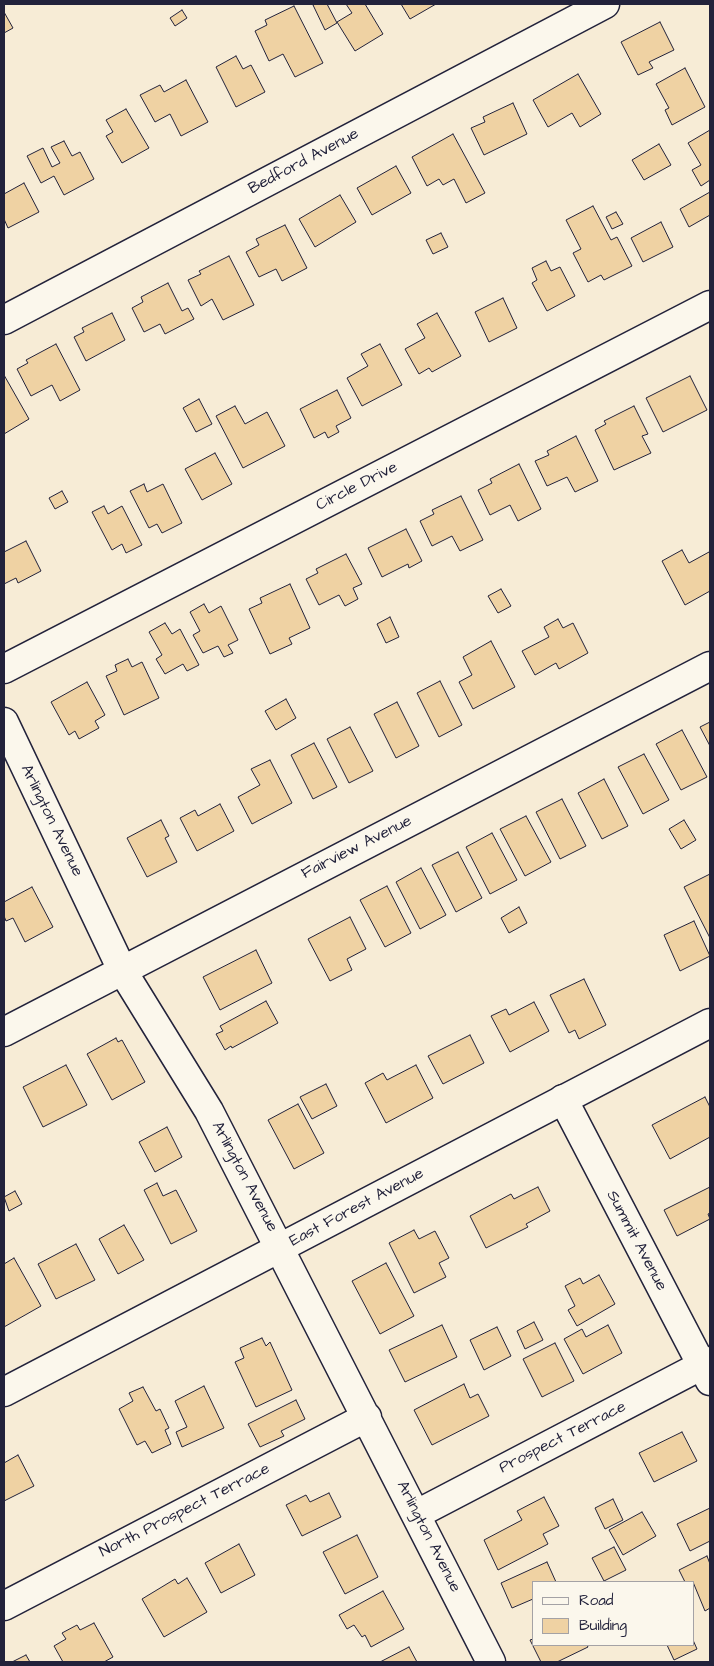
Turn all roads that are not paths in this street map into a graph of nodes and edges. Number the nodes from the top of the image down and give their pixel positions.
1 (605, 4) edge
2 (710, 305) edge
3 (4, 320) edge
4 (710, 666) edge
5 (4, 669) edge
6 (4, 722) edge
7 (122, 970) junction
8 (710, 1023) edge
9 (4, 1032) edge
10 (563, 1100) junction
11 (280, 1248) junction
12 (708, 1369) edge
13 (4, 1392) edge
14 (367, 1417) junction
15 (417, 1514) junction
16 (4, 1606) edge
17 (491, 1662) edge

1 - 3 street, Bedford Avenue
2 - 5 street, Circle Drive
4 - 7 street, Fairview Avenue
6 - 7 street, Arlington Avenue
7 - 9 street, Fairview Avenue
7 - 11 street, Arlington Avenue
8 - 10 street, East Forest Avenue
10 - 11 street, East Forest Avenue
10 - 12 street, Summit Avenue
11 - 13 street, East Forest Avenue
11 - 14 street, Arlington Avenue
12 - 15 street, Prospect Terrace
14 - 15 street, Arlington Avenue
14 - 16 street, North Prospect Terrace
15 - 17 street, Arlington Avenue

